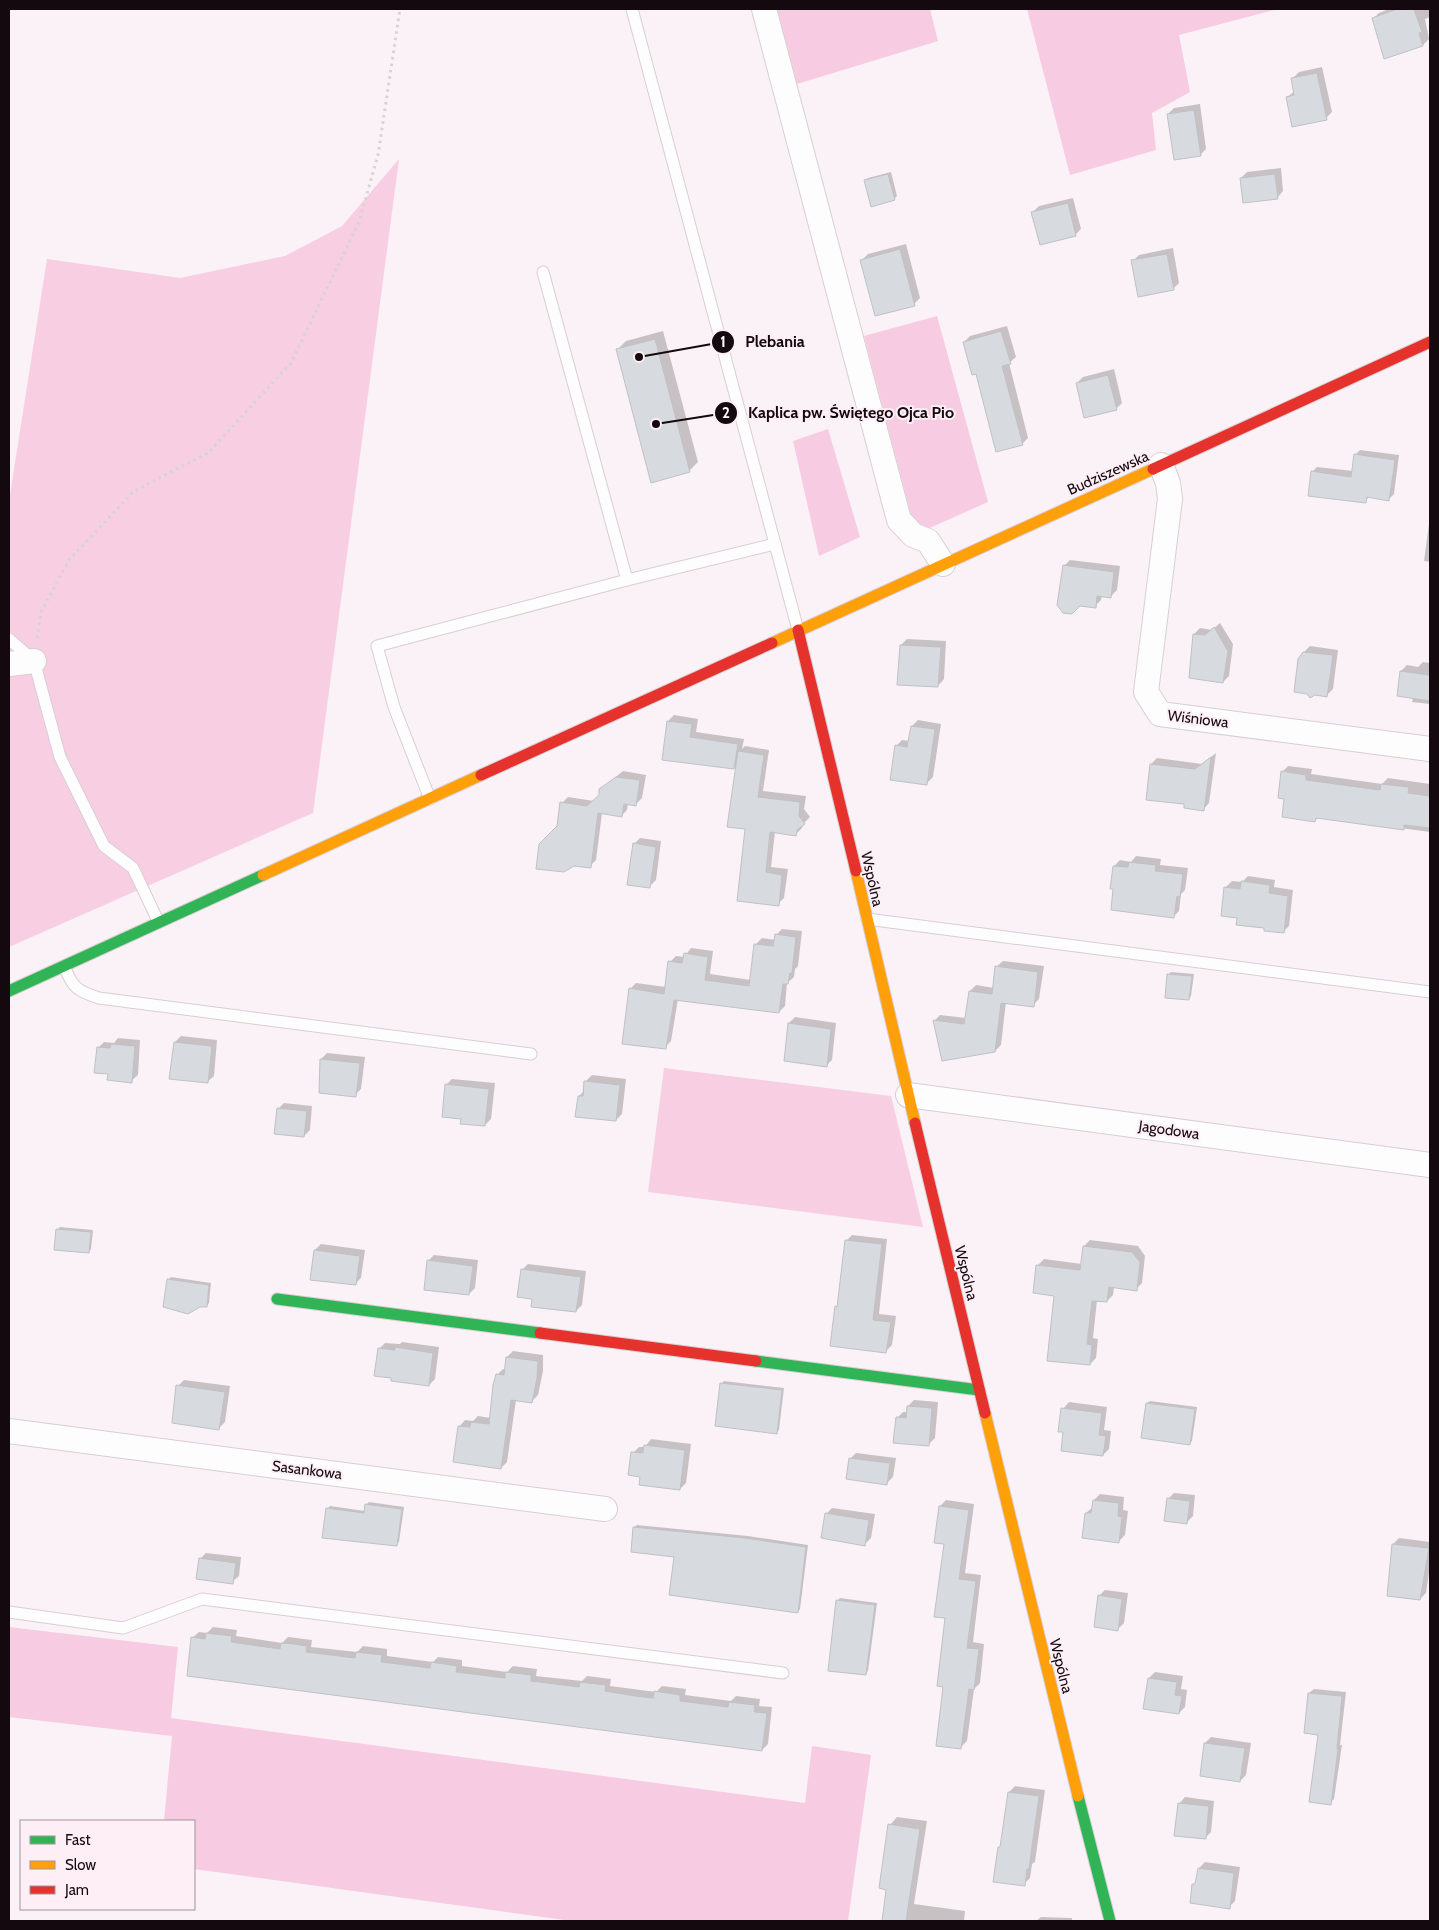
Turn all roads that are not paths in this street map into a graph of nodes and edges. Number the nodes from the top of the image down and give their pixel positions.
1 (632, 9) edge
2 (764, 9) edge
3 (543, 272) dead end
4 (1430, 342) edge
5 (1162, 465) junction
6 (775, 544) junction
7 (943, 564) junction
8 (627, 580) junction
9 (798, 630) junction
10 (9, 639) edge
11 (34, 661) junction
12 (9, 664) edge
13 (1430, 749) edge
14 (430, 799) junction
15 (866, 919) junction
16 (158, 921) junction
17 (64, 966) junction
18 (9, 991) edge
19 (1430, 992) edge
20 (531, 1054) dead end
21 (908, 1095) junction
22 (1430, 1165) edge
23 (277, 1299) dead end
24 (979, 1390) junction
25 (9, 1432) edge
26 (605, 1509) dead end
27 (9, 1612) edge
28 (784, 1673) dead end
29 (1110, 1921) edge

1 - 6 lane
2 - 7 street
3 - 8 lane
4 - 5 street, Budziszewska
5 - 7 street, Budziszewska
5 - 13 street, Wiśniowa
6 - 8 lane
6 - 9 lane
7 - 9 street, Budziszewska
8 - 14 lane
9 - 14 street, Budziszewska
9 - 15 street, Wspólna
10 - 11 lane
11 - 12 street
11 - 16 lane
14 - 16 street, Budziszewska
15 - 19 lane
15 - 21 street, Wspólna
16 - 17 street, Budziszewska
17 - 18 street, Budziszewska
17 - 20 lane
21 - 22 street, Jagodowa
21 - 24 street, Wspólna
23 - 24 street
24 - 29 street, Wspólna
25 - 26 street, Sasankowa
27 - 28 lane

